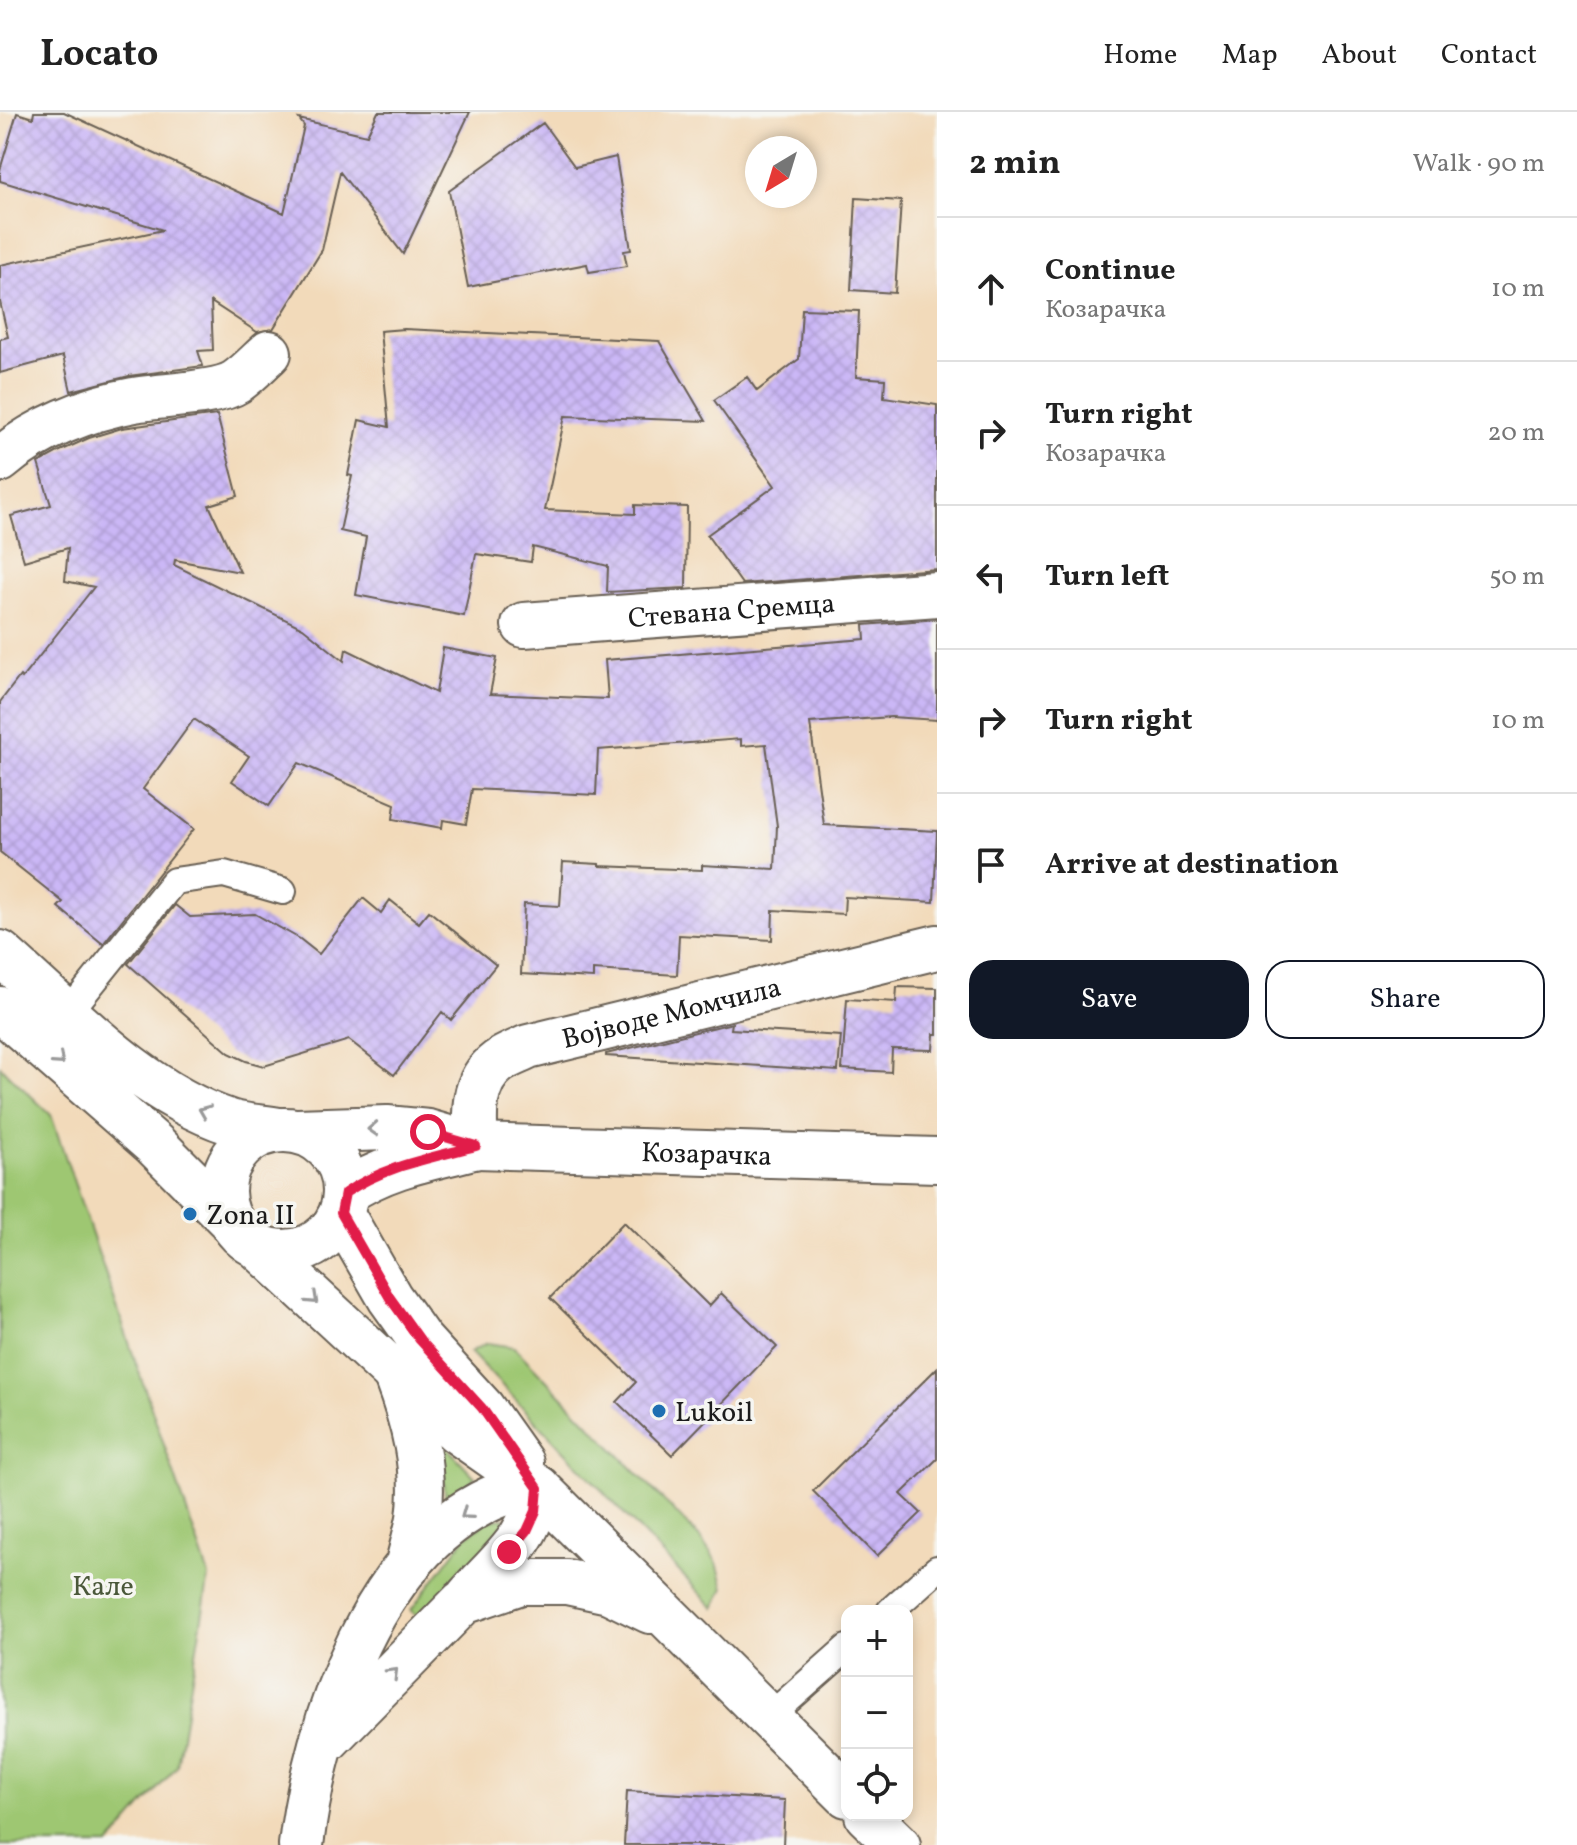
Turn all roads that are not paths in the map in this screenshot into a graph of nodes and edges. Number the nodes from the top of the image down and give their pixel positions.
1 (269, 353) dead end
2 (0, 460) edge
3 (937, 594) edge
4 (524, 625) dead end
5 (283, 891) dead end
6 (937, 947) edge
7 (0, 953) edge
8 (0, 1009) edge
9 (68, 1013) junction
10 (288, 1130) junction
11 (476, 1146) junction
12 (937, 1160) edge
13 (343, 1203) junction
14 (242, 1232) junction
15 (396, 1376) junction
16 (538, 1488) junction
17 (407, 1567) junction
18 (937, 1569) edge
19 (463, 1602) junction
20 (897, 1605) edge
21 (672, 1621) junction
22 (841, 1653) edge
23 (769, 1717) junction
24 (319, 1748) junction
25 (841, 1789) edge
26 (873, 1821) edge
27 (301, 1845) edge
28 (898, 1845) edge

1 - 2 main road
3 - 4 main road, Стевана Сремца
5 - 9 lane
6 - 11 main road, Војводе Момчила
7 - 9 main road
8 -> 14 main road
10 -> 9 main road
11 -> 10 main road, Козарачка
10 - 13 main road
10 - 14 main road
11 - 12 main road, Козарачка
11 - 13 main road, Козарачка
13 - 14 main road
13 - 16 main road
14 -> 15 main road
15 - 16 main road
15 - 17 main road
16 -> 17 main road
16 - 19 main road
16 - 21 main road
17 - 24 main road
18 - 20 lane
19 - 21 main road
24 -> 19 main road
21 - 23 main road
22 - 23 lane
23 - 25 main road
24 - 27 main road
26 - 28 main road

